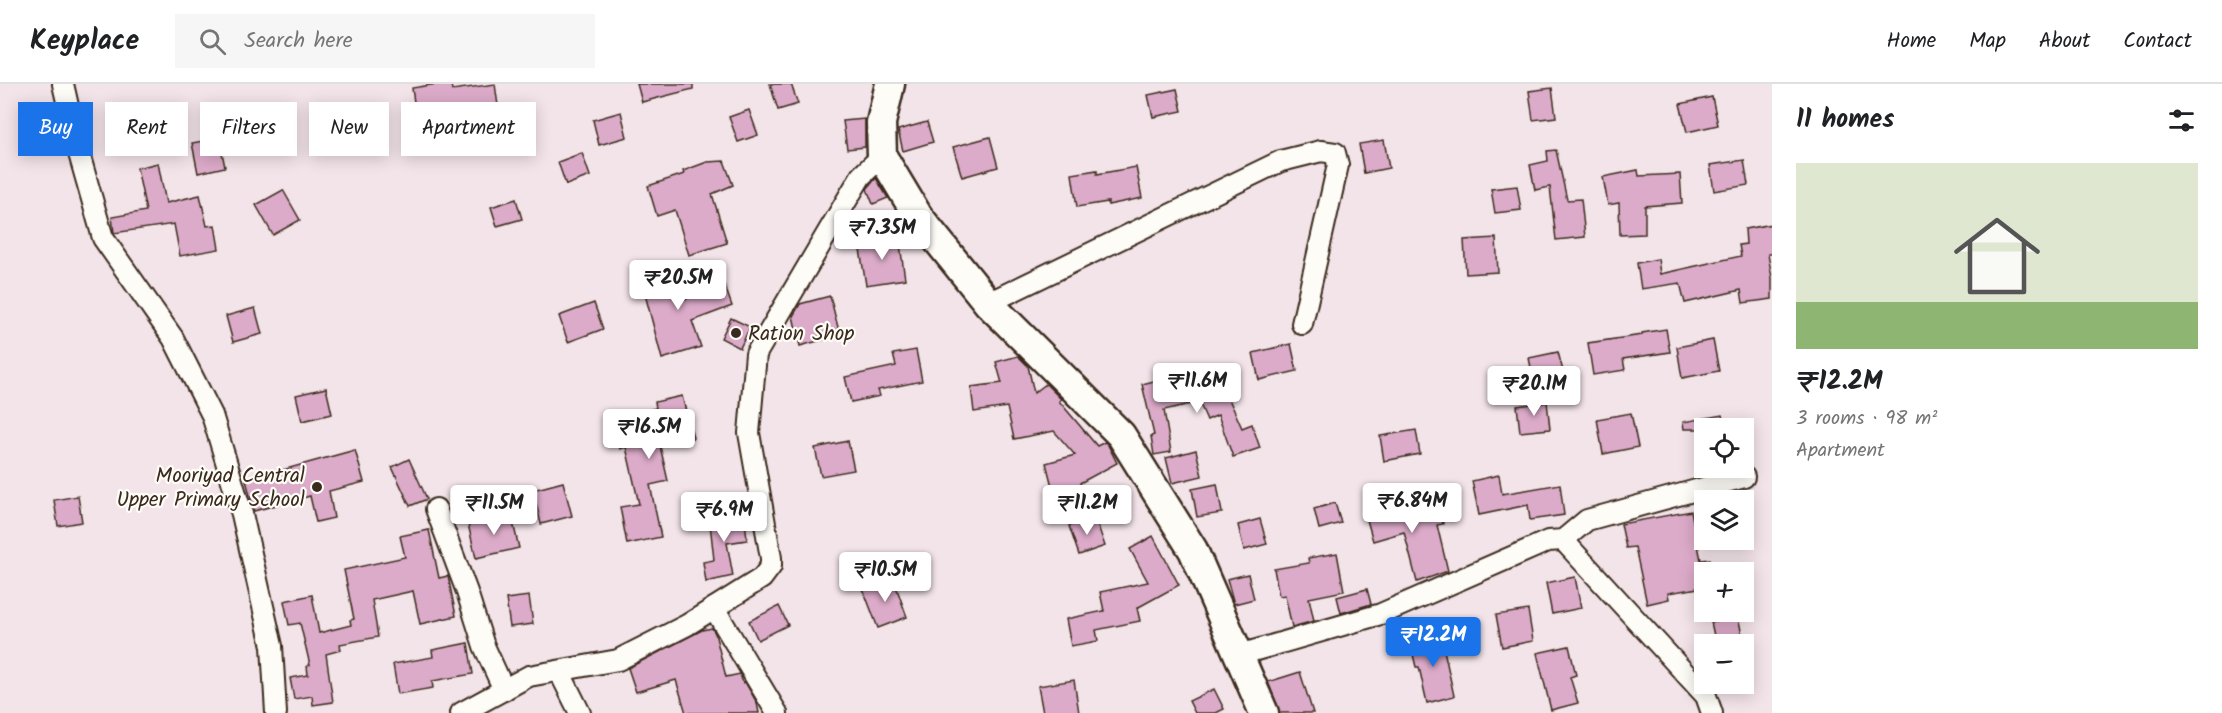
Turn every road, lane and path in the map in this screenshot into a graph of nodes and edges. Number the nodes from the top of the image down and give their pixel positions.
1 (63, 84) edge
2 (890, 84) edge
3 (882, 156) junction
4 (988, 303) junction
5 (1302, 324) dead end
6 (1740, 478) edge
7 (436, 509) dead end
8 (1563, 540) junction
9 (714, 608) junction
10 (1239, 654) junction
11 (559, 672) junction
12 (504, 690) junction
13 (276, 713) edge
14 (461, 713) edge
15 (580, 713) edge
16 (777, 713) edge
17 (1264, 713) edge
18 (1712, 713) edge

1 - 13 street
2 - 3 main road
3 - 4 main road
3 - 9 street
4 - 5 street
4 - 10 main road
6 - 8 street
7 - 12 street
8 - 10 street
8 - 18 street
9 - 11 street
9 - 16 street
10 - 17 main road
11 - 12 street
11 - 15 street
12 - 14 street

